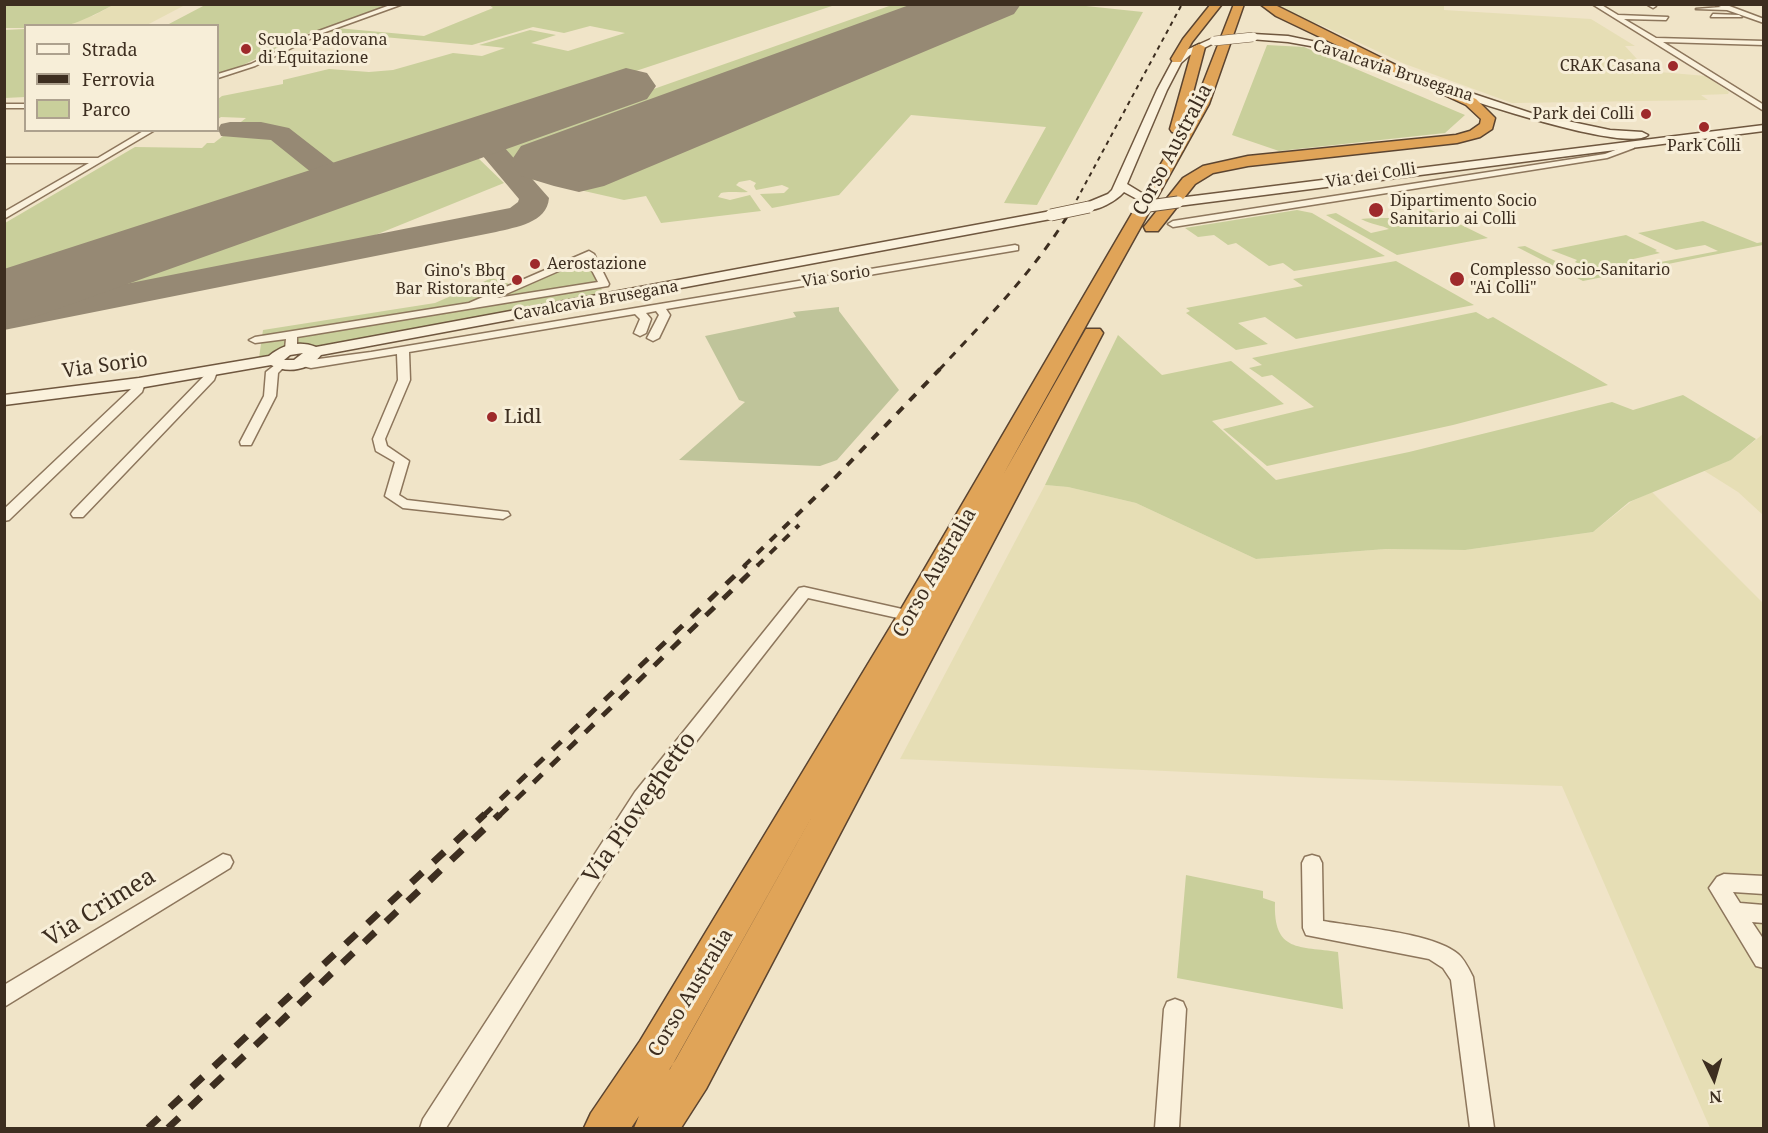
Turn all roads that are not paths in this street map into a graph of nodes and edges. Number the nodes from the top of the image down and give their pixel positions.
1 (400, 4) edge
2 (1217, 4) edge
3 (1239, 4) edge
4 (1248, 4) edge
5 (1265, 4) edge
6 (1595, 4) edge
7 (1717, 4) edge
8 (1699, 9) dead end
9 (1728, 9) junction
10 (1615, 16) junction
11 (1713, 16) dead end
12 (1751, 17) junction
13 (1666, 18) dead end
14 (1764, 21) edge
15 (1653, 40) junction
16 (1764, 42) edge
17 (1199, 46) junction
18 (1177, 63) junction
19 (219, 76) edge
20 (1421, 80) junction
21 (1475, 99) junction
22 (4, 106) edge
23 (24, 106) edge
24 (1763, 120) edge
25 (1543, 131) dead end
26 (148, 132) edge
27 (1546, 145) dead end
28 (1631, 146) junction
29 (1559, 155) junction
30 (99, 160) junction
31 (4, 161) edge
32 (1574, 161) junction
33 (1168, 163) junction
34 (1439, 170) junction
35 (1121, 185) junction
36 (1179, 199) junction
37 (1087, 211) junction
38 (4, 216) edge
39 (1140, 216) junction
40 (1015, 248) dead end
41 (471, 306) junction
42 (658, 306) junction
43 (637, 310) junction
44 (640, 333) dead end
45 (653, 338) dead end
46 (255, 340) dead end
47 (292, 342) junction
48 (382, 345) junction
49 (403, 350) junction
50 (307, 358) junction
51 (277, 363) junction
52 (211, 372) junction
53 (139, 383) junction
54 (7, 402) edge
55 (246, 442) dead end
56 (78, 514) dead end
57 (503, 515) dead end
58 (4, 517) edge
59 (911, 616) junction
60 (223, 862) dead end
61 (1312, 863) dead end
62 (1764, 885) edge
63 (1735, 912) junction
64 (1764, 914) edge
65 (1764, 959) edge
66 (4, 998) edge
67 (1175, 1009) dead end
68 (432, 1128) edge
69 (606, 1128) edge
70 (656, 1128) edge
71 (1167, 1128) edge
72 (1482, 1128) edge

1 - 19 street
2 - 18 highway
3 - 33 highway, Corso Australia
4 - 39 highway, Corso Australia
5 - 20 highway
6 - 10 street
7 - 9 street
8 - 9 street
9 - 12 street
10 - 13 street
10 - 15 street
11 - 12 street
12 - 14 street
15 - 16 street
15 - 24 street
17 - 18 main road, Cavalcavia Brusegana
17 - 20 main road, Cavalcavia Brusegana, bridge
17 - 33 highway
18 - 35 main road, Cavalcavia Brusegana
20 - 21 main road, Cavalcavia Brusegana
20 - 39 highway
21 - 24 main road, Cavalcavia Brusegana
21 - 25 main road
22 - 23 street
24 - 28 main road, Via dei Colli
26 - 30 street
27 - 34 main road
28 - 29 main road, Cavalcavia Brusegana
28 - 32 street, Via dei Colli
29 - 32 street
29 - 34 main road, Cavalcavia Brusegana
30 - 31 street
30 - 38 street
32 - 39 street, Via dei Colli
33 - 59 highway, Corso Australia
34 - 36 main road, Cavalcavia Brusegana
35 - 36 main road, Cavalcavia Brusegana
35 - 37 main road, Cavalcavia Brusegana
36 - 39 main road, Cavalcavia Brusegana, bridge
37 - 39 main road, Cavalcavia Brusegana
37 - 48 main road, Cavalcavia Brusegana
39 - 70 highway, Corso Australia
40 - 42 street, Via Sorio
41 - 41 street, Via Sorio
41 - 47 street, Via Sorio
42 - 43 street, Via Sorio
42 - 45 street
43 - 44 street
43 - 49 street, Via Sorio
46 - 47 street, Via Sorio
47 - 50 main road, Via Sorio
47 - 51 main road, Via Sorio
48 - 49 street, Via Sorio
48 - 50 main road, Cavalcavia Brusegana
49 - 57 street
50 - 51 main road, Via Sorio
51 - 52 main road, Via Sorio
51 - 55 street
52 - 53 main road, Via Sorio
52 - 56 street
53 - 54 main road, Via Sorio
53 - 58 street
59 - 68 street, Via Pioveghetto
59 - 69 highway, Corso Australia
60 - 66 street, Via Crimea
61 - 72 street
62 - 63 street
63 - 64 street
63 - 65 street
67 - 71 street

